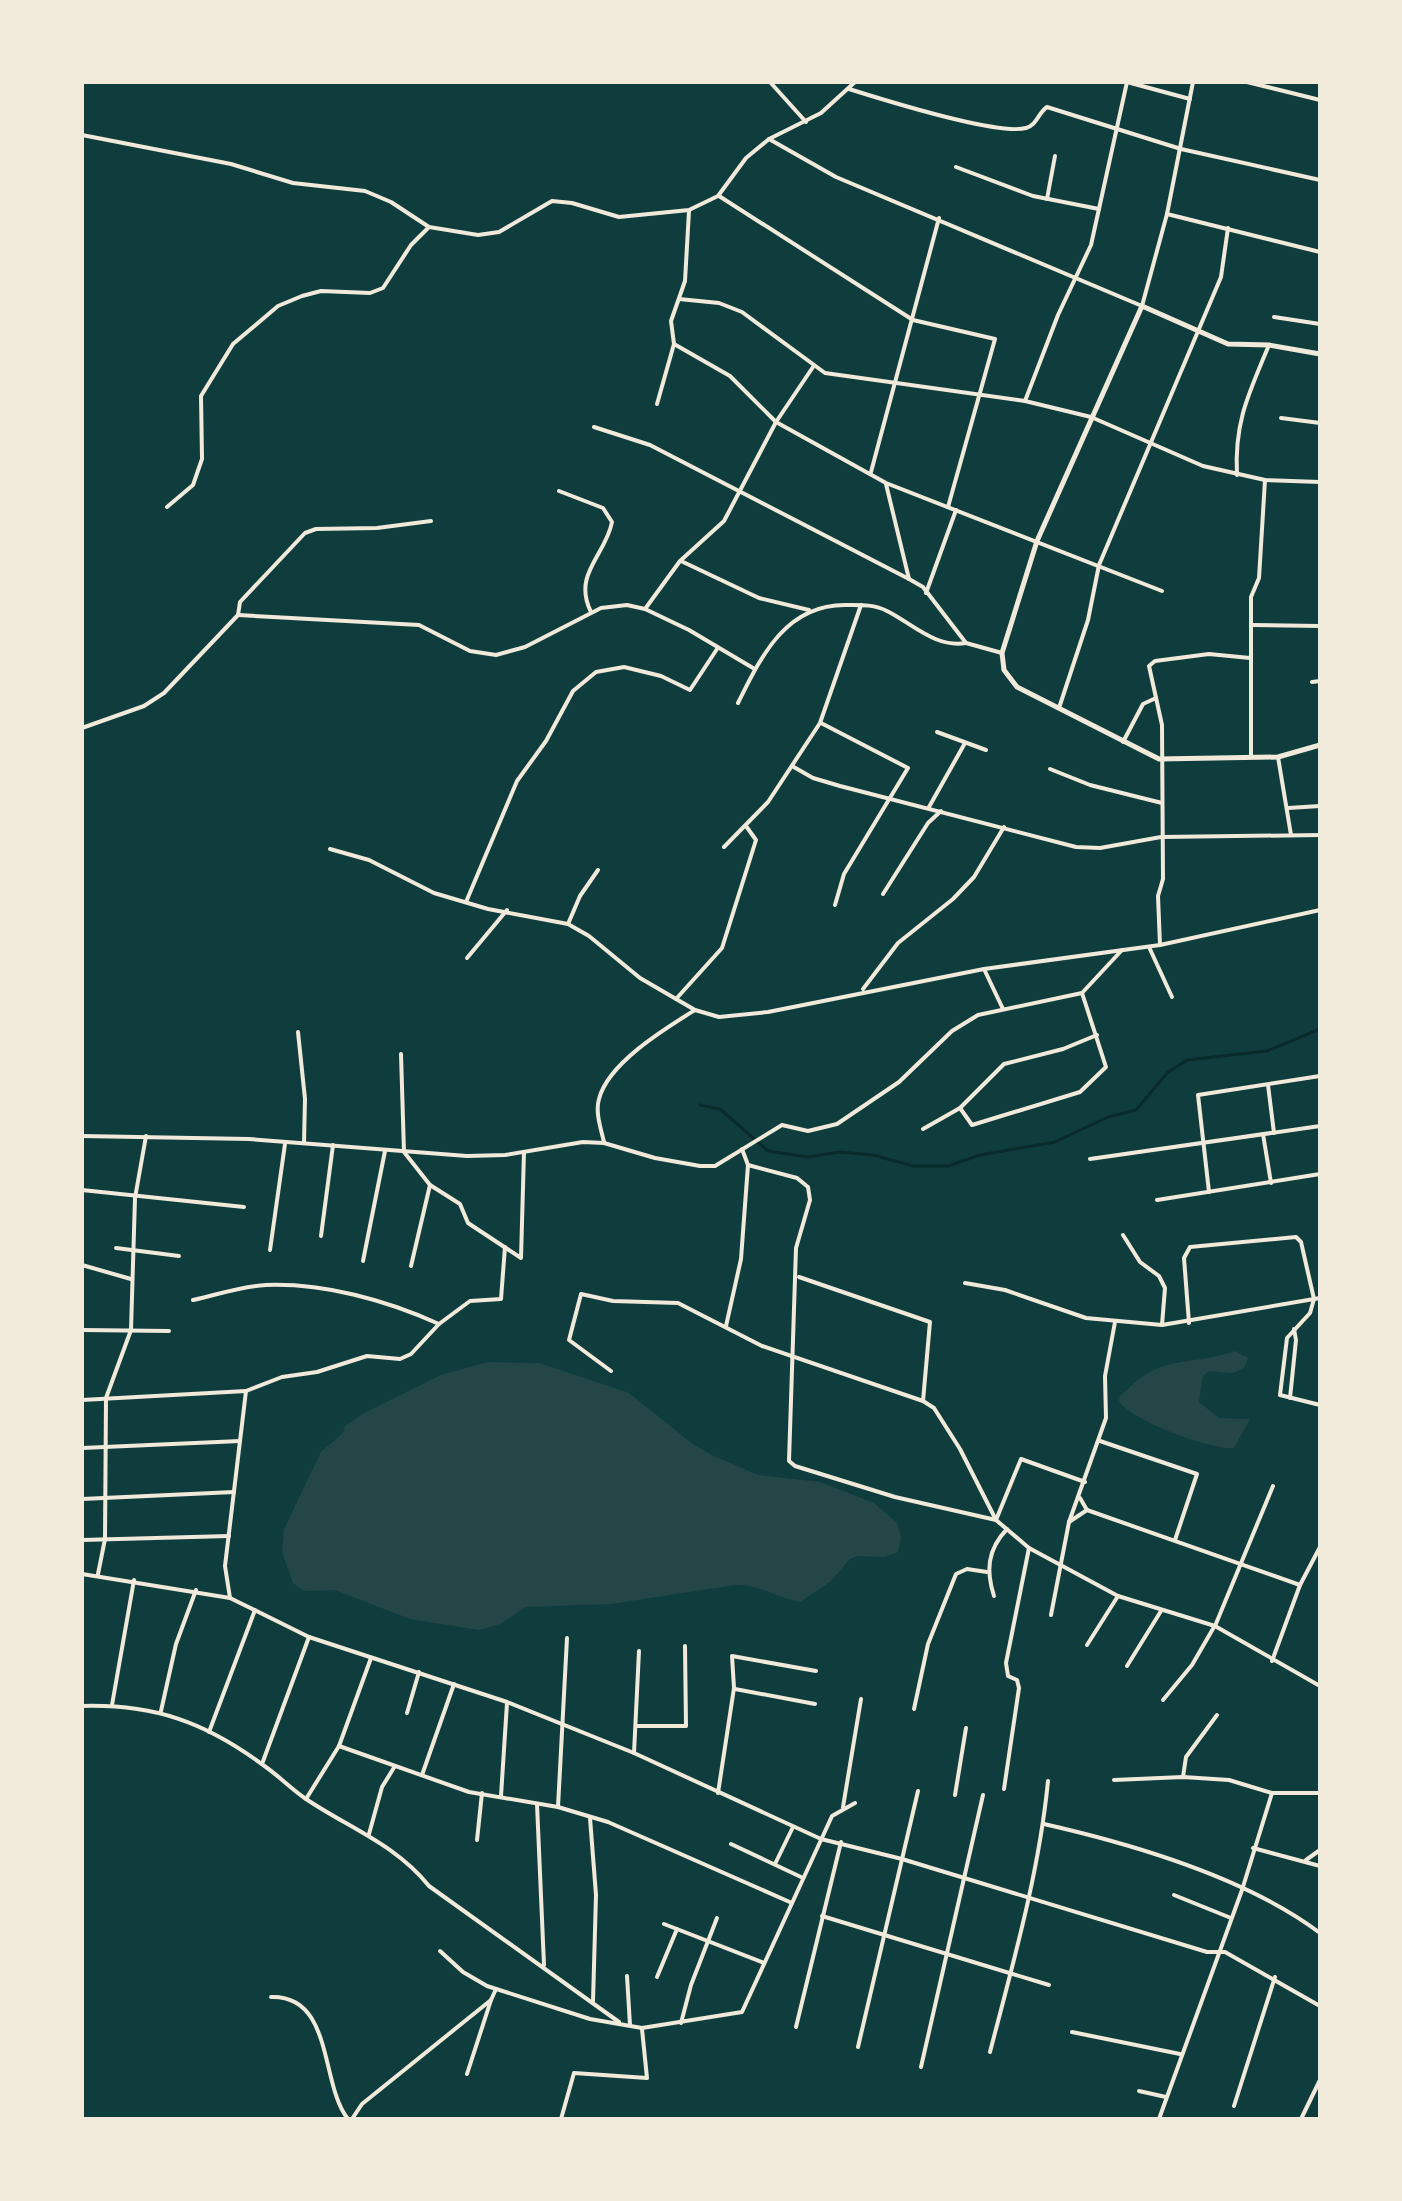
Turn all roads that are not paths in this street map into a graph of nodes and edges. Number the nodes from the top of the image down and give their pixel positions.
1 (770, 82) edge
2 (855, 82) edge
3 (1127, 82) edge
4 (1193, 82) edge
5 (1247, 82) edge
6 (849, 89) junction
7 (1190, 99) junction
8 (1320, 100) edge
9 (806, 122) junction
10 (1115, 131) junction
11 (82, 135) edge
12 (769, 139) junction
13 (1181, 149) junction
14 (1055, 156) dead end
15 (956, 167) dead end
16 (1320, 180) edge
17 (718, 196) junction
18 (1047, 199) junction
19 (1100, 209) junction
20 (689, 210) junction
21 (1167, 214) junction
22 (939, 218) junction
23 (429, 227) junction
24 (1228, 228) junction
25 (1320, 252) edge
26 (1075, 278) junction
27 (679, 299) junction
28 (1142, 306) junction
29 (1274, 317) dead end
30 (913, 320) junction
31 (1320, 324) edge
32 (1198, 332) junction
33 (674, 344) junction
34 (1269, 345) junction
35 (1320, 354) edge
36 (813, 367) junction
37 (897, 382) junction
38 (981, 395) junction
39 (1025, 401) junction
40 (657, 404) dead end
41 (1091, 417) junction
42 (1281, 418) dead end
43 (776, 422) junction
44 (1320, 423) edge
45 (594, 427) dead end
46 (1153, 444) junction
47 (871, 472) junction
48 (1237, 475) junction
49 (1265, 480) junction
50 (1320, 482) edge
51 (886, 483) junction
52 (559, 491) dead end
53 (738, 491) junction
54 (167, 507) dead end
55 (948, 507) junction
56 (956, 510) junction
57 (431, 521) dead end
58 (1037, 541) junction
59 (680, 561) junction
60 (1099, 565) junction
61 (909, 579) junction
62 (1162, 591) dead end
63 (926, 593) junction
64 (861, 605) junction
65 (645, 609) junction
66 (809, 610) junction
67 (592, 613) junction
68 (238, 615) junction
69 (1251, 625) junction
70 (1320, 626) edge
71 (966, 643) junction
72 (717, 649) junction
73 (1002, 653) junction
74 (1250, 658) junction
75 (753, 668) junction
76 (1320, 681) edge
77 (1312, 682) dead end
78 (1156, 698) junction
79 (738, 703) dead end
80 (1059, 708) junction
81 (820, 723) junction
82 (82, 728) edge
83 (937, 732) dead end
84 (1123, 742) junction
85 (965, 743) junction
86 (1320, 745) edge
87 (986, 750) dead end
88 (1251, 757) junction
89 (1278, 757) junction
90 (1159, 759) junction
91 (792, 766) junction
92 (1050, 769) dead end
93 (891, 799) junction
94 (1163, 803) junction
95 (1320, 806) edge
96 (929, 808) junction
97 (1288, 808) junction
98 (941, 811) junction
99 (746, 826) junction
100 (1004, 827) junction
101 (1291, 835) junction
102 (1320, 835) edge
103 (1161, 837) junction
104 (724, 847) dead end
105 (330, 849) dead end
106 (598, 870) dead end
107 (883, 894) dead end
108 (466, 902) junction
109 (835, 905) dead end
110 (507, 910) junction
111 (1320, 910) edge
112 (568, 924) junction
113 (1160, 945) junction
114 (1149, 947) junction
115 (1122, 950) junction
116 (467, 958) dead end
117 (984, 969) junction
118 (862, 991) junction
119 (1082, 993) junction
120 (1172, 997) dead end
121 (676, 999) junction
122 (1003, 1009) junction
123 (695, 1010) junction
124 (298, 1032) dead end
125 (1097, 1035) junction
126 (401, 1054) dead end
127 (1320, 1076) edge
128 (1268, 1085) junction
129 (960, 1108) junction
130 (1320, 1126) edge
131 (923, 1129) dead end
132 (1274, 1133) junction
133 (1263, 1134) junction
134 (82, 1136) edge
135 (146, 1136) junction
136 (1203, 1141) junction
137 (304, 1143) junction
138 (604, 1143) junction
139 (285, 1144) junction
140 (333, 1145) junction
141 (742, 1149) junction
142 (385, 1151) junction
143 (404, 1152) junction
144 (524, 1152) junction
145 (1090, 1159) dead end
146 (748, 1165) junction
147 (1320, 1174) edge
148 (1271, 1183) junction
149 (430, 1185) junction
150 (82, 1190) edge
151 (1209, 1192) junction
152 (135, 1198) junction
153 (1157, 1200) dead end
154 (244, 1207) dead end
155 (1123, 1235) dead end
156 (321, 1236) dead end
157 (505, 1247) junction
158 (116, 1248) dead end
159 (135, 1250) junction
160 (270, 1250) dead end
161 (179, 1256) dead end
162 (363, 1261) dead end
163 (82, 1265) edge
164 (411, 1266) dead end
165 (797, 1276) junction
166 (131, 1279) junction
167 (965, 1283) dead end
168 (1317, 1299) edge
169 (193, 1300) dead end
170 (1115, 1322) junction
171 (1189, 1323) junction
172 (439, 1324) junction
173 (1162, 1325) junction
174 (726, 1326) junction
175 (1294, 1329) junction
176 (82, 1330) edge
177 (131, 1330) junction
178 (169, 1331) dead end
179 (790, 1353) junction
180 (611, 1371) dead end
181 (246, 1391) junction
182 (106, 1398) junction
183 (1290, 1398) junction
184 (82, 1400) edge
185 (923, 1401) junction
186 (1320, 1405) edge
187 (240, 1441) junction
188 (1100, 1441) junction
189 (105, 1445) junction
190 (82, 1448) edge
191 (1085, 1482) junction
192 (1273, 1486) dead end
193 (234, 1492) junction
194 (106, 1497) junction
195 (1080, 1498) junction
196 (82, 1499) edge
197 (1087, 1510) junction
198 (996, 1520) junction
199 (1069, 1522) junction
200 (1007, 1529) junction
201 (229, 1536) junction
202 (105, 1539) junction
203 (82, 1540) edge
204 (1175, 1540) junction
205 (1320, 1547) edge
206 (1029, 1548) junction
207 (1240, 1564) junction
208 (1060, 1567) junction
209 (987, 1572) junction
210 (82, 1574) edge
211 (98, 1574) junction
212 (134, 1580) junction
213 (1300, 1585) junction
214 (196, 1590) junction
215 (994, 1596) dead end
216 (1118, 1596) junction
217 (230, 1598) junction
218 (255, 1610) junction
219 (1161, 1611) junction
220 (1051, 1615) dead end
221 (1214, 1626) junction
222 (309, 1637) junction
223 (567, 1638) dead end
224 (1087, 1645) dead end
225 (685, 1646) dead end
226 (639, 1651) dead end
227 (371, 1658) junction
228 (1272, 1661) junction
229 (1127, 1666) dead end
230 (816, 1671) dead end
231 (419, 1672) junction
232 (454, 1684) junction
233 (1320, 1686) edge
234 (734, 1688) junction
235 (861, 1699) dead end
236 (1163, 1700) dead end
237 (507, 1702) junction
238 (815, 1704) dead end
239 (112, 1705) junction
240 (82, 1706) edge
241 (914, 1709) dead end
242 (161, 1711) junction
243 (407, 1713) dead end
244 (1217, 1715) dead end
245 (565, 1725) junction
246 (637, 1726) junction
247 (966, 1728) dead end
248 (209, 1732) junction
249 (339, 1746) junction
250 (634, 1753) junction
251 (262, 1764) junction
252 (395, 1766) junction
253 (422, 1775) junction
254 (1183, 1777) junction
255 (1114, 1780) dead end
256 (1048, 1781) dead end
257 (1004, 1789) dead end
258 (918, 1791) dead end
259 (482, 1793) junction
260 (718, 1793) junction
261 (1272, 1793) junction
262 (1320, 1793) edge
263 (955, 1795) dead end
264 (983, 1795) dead end
265 (501, 1796) junction
266 (306, 1799) junction
267 (855, 1803) dead end
268 (537, 1804) junction
269 (558, 1807) junction
270 (843, 1807) junction
271 (590, 1818) junction
272 (1044, 1824) junction
273 (793, 1827) junction
274 (369, 1834) junction
275 (821, 1839) junction
276 (477, 1840) dead end
277 (841, 1842) junction
278 (731, 1844) dead end
279 (1252, 1848) junction
280 (1320, 1850) edge
281 (902, 1859) junction
282 (1306, 1860) junction
283 (775, 1864) junction
284 (1320, 1866) edge
285 (802, 1877) junction
286 (966, 1881) junction
287 (1242, 1890) junction
288 (1174, 1895) dead end
289 (1028, 1900) junction
290 (792, 1903) junction
291 (822, 1916) junction
292 (717, 1918) dead end
293 (1231, 1918) junction
294 (664, 1924) dead end
295 (677, 1929) junction
296 (1320, 1933) edge
297 (885, 1937) junction
298 (707, 1941) junction
299 (440, 1951) dead end
300 (949, 1952) junction
301 (1216, 1954) junction
302 (764, 1963) junction
303 (544, 1967) junction
304 (1011, 1973) junction
305 (627, 1976) dead end
306 (657, 1977) dead end
307 (1275, 1977) junction
308 (1049, 1985) dead end
309 (496, 1989) junction
310 (271, 1997) dead end
311 (491, 2000) junction
312 (593, 2001) junction
313 (1320, 2006) edge
314 (619, 2022) junction
315 (681, 2023) junction
316 (630, 2025) junction
317 (796, 2027) dead end
318 (642, 2028) junction
319 (1072, 2032) dead end
320 (858, 2047) dead end
321 (990, 2052) dead end
322 (1180, 2054) junction
323 (921, 2067) dead end
324 (467, 2074) dead end
325 (1320, 2080) edge
326 (1139, 2091) dead end
327 (1166, 2097) junction
328 (1234, 2106) dead end
329 (350, 2119) edge
330 (561, 2119) edge
331 (1159, 2119) edge
332 (1301, 2119) edge

1 - 9 street
2 - 6 street
3 - 7 street
3 - 10 street
4 - 7 street
5 - 8 street
6 - 9 street
6 - 10 street
7 - 13 street
9 - 12 street
10 - 13 street
10 - 19 street
11 - 23 street
12 - 17 street
12 - 22 street
13 - 16 street
13 - 21 street
14 - 18 street
15 - 18 street
17 - 20 street
17 - 30 street
18 - 19 street
19 - 26 street
20 - 23 street
20 - 27 street
21 - 24 street
21 - 28 street
22 - 26 street
22 - 30 street
23 - 54 street
24 - 25 street
24 - 32 street
26 - 28 street
26 - 39 street
27 - 33 street
27 - 36 street
28 - 32 street
28 - 41 street
29 - 31 street
30 - 37 street
30 - 38 street
32 - 34 street
32 - 46 street
33 - 40 street
33 - 43 street
34 - 35 street
34 - 48 street
36 - 37 street
36 - 43 street
37 - 38 street
37 - 47 street
38 - 39 street
38 - 55 street
39 - 41 street
41 - 46 street
41 - 58 street
42 - 44 street
43 - 47 street
43 - 53 street
45 - 53 street
46 - 48 street
46 - 60 street
47 - 51 street
48 - 49 street
49 - 50 street
49 - 69 street
51 - 55 street
51 - 61 street
52 - 67 street
53 - 59 street
53 - 61 street
55 - 56 street
56 - 58 street
56 - 63 street
57 - 68 street
58 - 60 street
58 - 73 street
59 - 65 street
59 - 66 street
60 - 62 street
60 - 80 street
61 - 63 street
63 - 71 street
64 - 66 street
64 - 71 street
64 - 81 street
65 - 67 street
65 - 72 street
66 - 75 street
67 - 68 street
68 - 82 street
69 - 70 street
69 - 74 street
71 - 73 street
72 - 75 street
72 - 108 street
73 - 80 street
74 - 78 street
74 - 88 street
75 - 79 street
76 - 77 street
78 - 84 street
78 - 90 street
80 - 84 street
81 - 91 street
81 - 93 street
83 - 85 street
84 - 90 street
85 - 87 street
85 - 96 street
86 - 89 street
88 - 89 street
88 - 90 street
89 - 97 street
90 - 94 street
91 - 93 street
91 - 99 street
92 - 94 street
93 - 96 street
93 - 109 street
94 - 103 street
95 - 97 street
96 - 98 street
97 - 101 street
98 - 100 street
98 - 107 street
99 - 104 street
99 - 121 street
100 - 103 street
100 - 118 street
101 - 102 street
101 - 103 street
103 - 113 street
105 - 108 street
106 - 112 street
108 - 110 street
110 - 112 street
110 - 116 street
111 - 113 street
112 - 121 street
113 - 114 street
114 - 115 street
114 - 120 street
115 - 117 street
115 - 119 street
117 - 118 street
117 - 122 street
118 - 123 street
119 - 122 street
119 - 125 street
121 - 123 street
122 - 141 street
123 - 138 street
124 - 137 street
125 - 129 street
125 - 129 street
126 - 143 street
127 - 128 street
128 - 132 street
128 - 136 street
129 - 131 street
130 - 132 street
132 - 133 street
133 - 136 street
133 - 148 street
134 - 135 street
135 - 139 street
135 - 152 street
136 - 145 street
136 - 151 street
137 - 139 street
137 - 140 street
138 - 141 street
138 - 144 street
139 - 160 street
140 - 142 street
140 - 156 street
141 - 146 street
142 - 143 street
142 - 162 street
143 - 144 street
143 - 149 street
144 - 157 street
146 - 165 street
146 - 174 street
147 - 148 street
148 - 151 street
149 - 157 street
149 - 164 street
150 - 152 street
151 - 153 street
152 - 154 street
152 - 159 street
155 - 173 street
157 - 172 street
158 - 159 street
159 - 161 street
159 - 166 street
163 - 166 street
165 - 179 street
165 - 185 street
166 - 177 street
167 - 170 street
168 - 171 street
168 - 171 street
168 - 175 street
169 - 172 street
170 - 173 street
170 - 188 street
171 - 173 street
172 - 181 street
174 - 179 street
174 - 180 street
175 - 183 street
175 - 183 street
176 - 177 street
177 - 178 street
177 - 182 street
179 - 185 street
179 - 198 street
181 - 182 street
181 - 187 street
182 - 184 street
182 - 189 street
183 - 186 street
185 - 198 street
187 - 189 street
187 - 193 street
188 - 191 street
188 - 204 street
189 - 190 street
189 - 194 street
191 - 195 street
191 - 198 street
192 - 207 street
193 - 194 street
193 - 201 street
194 - 196 street
194 - 202 street
195 - 197 street
195 - 199 street
197 - 199 street
197 - 204 street
198 - 200 street
199 - 208 street
200 - 206 street
200 - 209 street
201 - 202 street
201 - 217 street
202 - 203 street
202 - 211 street
204 - 207 street
205 - 213 street
206 - 208 street
206 - 257 street
207 - 213 street
207 - 221 street
208 - 216 street
208 - 220 street
209 - 215 street
209 - 241 street
210 - 211 street
211 - 212 street
212 - 214 street
212 - 239 street
213 - 228 street
214 - 217 street
214 - 242 street
216 - 219 street
216 - 224 street
217 - 218 street
218 - 222 street
218 - 248 street
219 - 221 street
219 - 229 street
221 - 228 street
221 - 236 street
222 - 227 street
222 - 251 street
223 - 245 street
225 - 246 street
226 - 246 street
227 - 231 street
227 - 249 street
228 - 233 street
230 - 234 street
231 - 232 street
231 - 243 street
232 - 237 street
232 - 253 street
234 - 238 street
234 - 260 street
235 - 270 street
237 - 245 street
237 - 265 street
239 - 240 street
239 - 242 street
242 - 248 street
244 - 254 street
245 - 250 street
245 - 269 street
246 - 250 street
247 - 263 street
248 - 251 street
249 - 252 street
249 - 266 street
250 - 260 street
251 - 266 street
252 - 253 street
252 - 274 street
253 - 259 street
254 - 255 street
254 - 261 street
256 - 272 street
258 - 281 street
259 - 265 street
259 - 276 street
260 - 273 street
261 - 262 street
261 - 279 street
264 - 286 street
265 - 268 street
266 - 274 street
267 - 270 street
268 - 269 street
268 - 303 street
269 - 271 street
270 - 275 street
271 - 290 street
271 - 312 street
272 - 287 street
272 - 289 street
273 - 275 street
273 - 283 street
274 - 303 street
275 - 277 street
275 - 285 street
277 - 281 street
277 - 291 street
278 - 283 street
279 - 282 street
279 - 287 street
280 - 282 street
281 - 286 street
281 - 297 street
282 - 284 street
283 - 285 street
285 - 290 street
286 - 289 street
286 - 300 street
287 - 293 street
287 - 296 street
288 - 293 street
289 - 301 street
289 - 304 street
290 - 302 street
291 - 297 street
291 - 317 street
292 - 298 street
293 - 301 street
294 - 295 street
295 - 298 street
295 - 306 street
297 - 300 street
297 - 320 street
298 - 302 street
298 - 315 street
299 - 309 street
300 - 304 street
300 - 323 street
301 - 307 street
301 - 322 street
302 - 315 street
303 - 312 street
304 - 308 street
304 - 321 street
305 - 316 street
307 - 313 street
307 - 328 street
309 - 311 street
309 - 314 street
310 - 329 street
311 - 324 street
311 - 329 street
312 - 314 street
314 - 316 street
315 - 318 street
316 - 318 street
318 - 330 street
319 - 322 street
322 - 327 street
325 - 332 street
326 - 327 street
327 - 331 street

